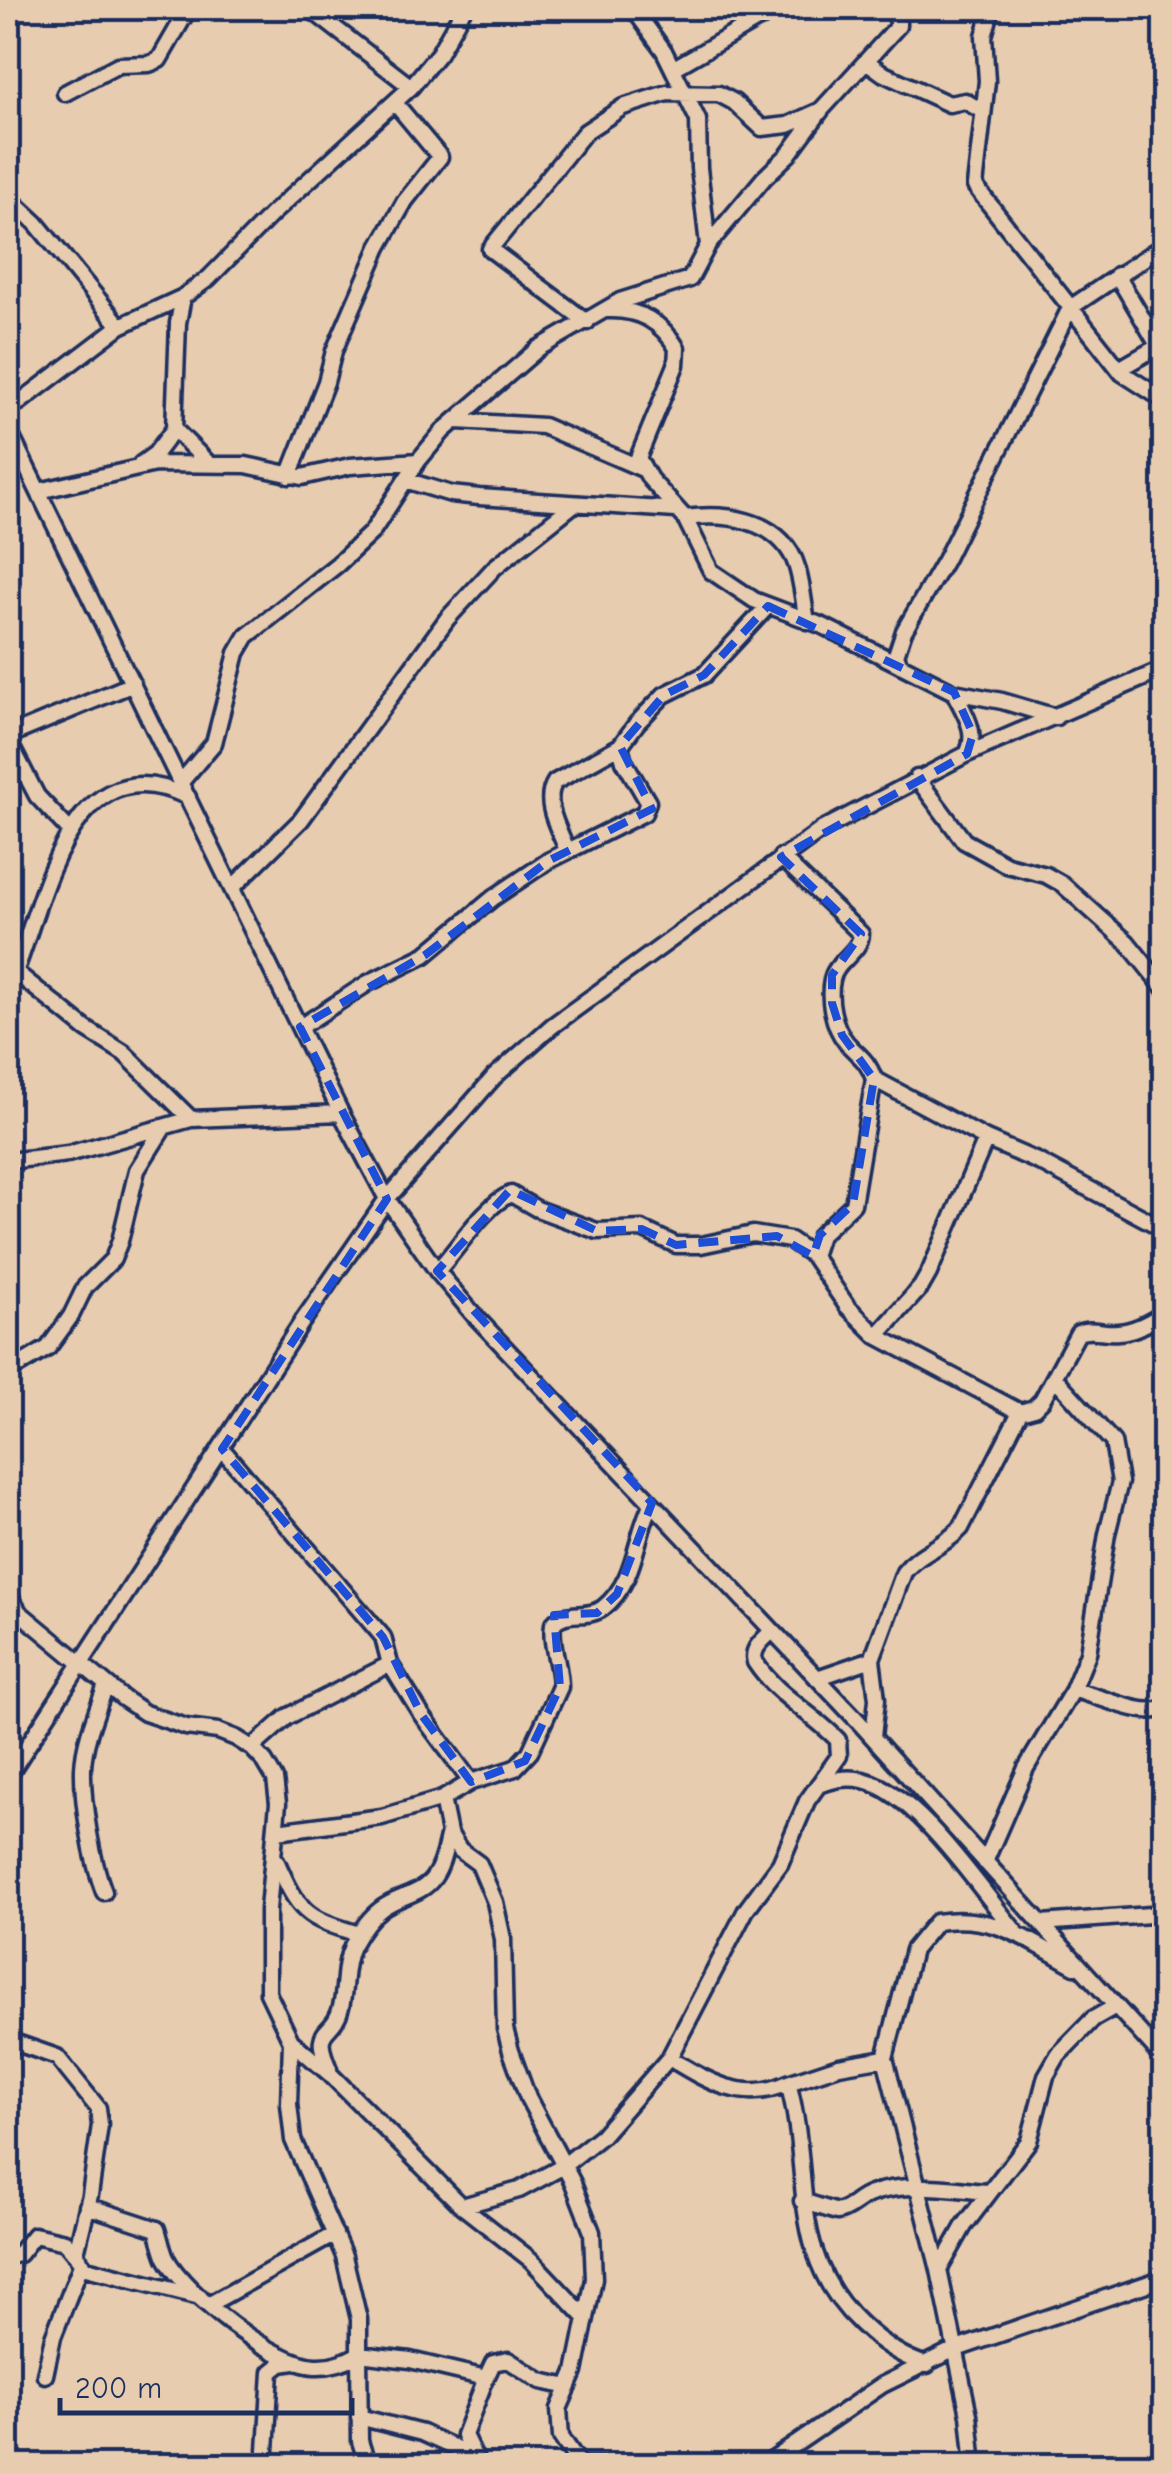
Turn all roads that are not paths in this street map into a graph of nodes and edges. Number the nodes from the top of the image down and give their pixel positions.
1 (188, 8) edge
2 (308, 8) edge
3 (464, 8) edge
4 (634, 8) edge
5 (777, 8) edge
6 (890, 8) edge
7 (992, 8) edge
8 (866, 61) junction
9 (674, 68) junction
10 (412, 87) junction
11 (65, 93) dead end
12 (686, 94) junction
13 (395, 103) junction
14 (822, 109) junction
15 (982, 111) junction
16 (8, 197) edge
17 (708, 245) junction
18 (1164, 245) edge
19 (1117, 275) junction
20 (182, 298) junction
21 (1070, 308) junction
22 (607, 310) junction
23 (587, 322) junction
24 (120, 326) junction
25 (1162, 345) edge
26 (1142, 357) junction
27 (1119, 369) junction
28 (1138, 384) junction
29 (1164, 400) edge
30 (8, 407) edge
31 (456, 422) junction
32 (8, 429) edge
33 (174, 429) junction
34 (418, 461) junction
35 (209, 464) junction
36 (139, 465) junction
37 (643, 469) junction
38 (289, 476) junction
39 (405, 480) junction
40 (39, 492) junction
41 (573, 504) junction
42 (680, 514) junction
43 (768, 606) junction
44 (807, 620) junction
45 (900, 665) junction
46 (1160, 671) edge
47 (134, 684) junction
48 (1164, 688) edge
49 (954, 692) junction
50 (1056, 717) junction
51 (8, 738) edge
52 (620, 746) junction
53 (967, 754) junction
54 (917, 778) junction
55 (181, 782) junction
56 (188, 797) junction
57 (70, 831) junction
58 (567, 850) junction
59 (781, 856) junction
60 (232, 888) junction
61 (11, 969) edge
62 (1164, 988) edge
63 (300, 1026) junction
64 (874, 1080) junction
65 (341, 1114) junction
66 (190, 1118) junction
67 (164, 1128) junction
68 (986, 1138) junction
69 (8, 1161) edge
70 (387, 1199) junction
71 (1164, 1229) edge
72 (812, 1256) junction
73 (438, 1272) junction
74 (1164, 1313) edge
75 (877, 1336) junction
76 (8, 1372) edge
77 (1056, 1378) junction
78 (1020, 1412) junction
79 (222, 1449) junction
80 (652, 1503) junction
81 (8, 1593) edge
82 (13, 1611) edge
83 (771, 1632) junction
84 (872, 1659) junction
85 (81, 1664) junction
86 (390, 1664) junction
87 (817, 1678) junction
88 (106, 1685) junction
89 (1073, 1690) junction
90 (1164, 1708) edge
91 (873, 1737) junction
92 (252, 1748) junction
93 (8, 1776) edge
94 (471, 1782) junction
95 (817, 1785) junction
96 (442, 1798) junction
97 (277, 1831) junction
98 (449, 1833) junction
99 (275, 1859) junction
100 (985, 1862) junction
101 (104, 1892) dead end
102 (1164, 1914) edge
103 (1041, 1923) junction
104 (360, 1934) junction
105 (1018, 1935) junction
106 (1085, 1971) junction
107 (1116, 2006) junction
108 (8, 2040) edge
109 (291, 2042) junction
110 (669, 2058) junction
111 (885, 2058) junction
112 (1164, 2059) edge
113 (331, 2075) junction
114 (788, 2083) junction
115 (562, 2167) junction
116 (916, 2187) junction
117 (988, 2192) junction
118 (802, 2200) junction
119 (87, 2206) junction
120 (462, 2206) junction
121 (335, 2234) junction
122 (8, 2256) edge
123 (79, 2259) junction
124 (938, 2270) junction
125 (1164, 2278) edge
126 (204, 2301) junction
127 (585, 2317) junction
128 (954, 2350) junction
129 (359, 2354) junction
130 (294, 2362) junction
131 (927, 2364) junction
132 (44, 2375) dead end
133 (486, 2378) junction
134 (569, 2387) junction
135 (360, 2417) junction
136 (476, 2461) edge
137 (976, 2463) edge
138 (766, 2465) edge
139 (265, 2466) edge
140 (368, 2466) edge
141 (882, 2466) edge

1 - 11 street
2 - 10 street
3 - 10 street
4 - 9 street
5 - 9 street
6 - 8 street
7 - 15 street
8 - 14 street
8 - 15 street
9 - 12 street
10 - 13 street
12 - 14 street
12 - 17 street
12 - 23 street
13 - 20 street
13 - 38 street
14 - 17 street
15 - 21 street
16 - 24 street
17 - 22 street
18 - 19 street
19 - 21 street
19 - 25 street
20 - 24 street
20 - 33 street
21 - 27 street
21 - 45 street
22 - 23 street
22 - 37 street
23 - 31 street
24 - 30 street
25 - 26 street
26 - 27 street
26 - 28 street
27 - 28 street
28 - 29 street
31 - 34 street
31 - 37 street
32 - 40 street
33 - 35 street
33 - 36 street
34 - 38 street
34 - 39 street
35 - 36 street
35 - 38 street
36 - 40 street
37 - 42 street
39 - 41 street
39 - 55 street
40 - 47 street
41 - 42 street
41 - 60 street
42 - 43 street
42 - 44 street
43 - 44 street
43 - 52 street
44 - 45 street
45 - 49 street
46 - 48 street
46 - 50 street
47 - 51 street
47 - 55 street
49 - 50 street
49 - 53 street
50 - 53 street
51 - 57 street
52 - 58 street
52 - 58 street
53 - 54 street
54 - 59 street
54 - 62 street
55 - 56 street
56 - 57 street
56 - 60 street
57 - 61 street
58 - 63 street
59 - 64 street
59 - 70 street
60 - 63 street
61 - 66 street
63 - 65 street
64 - 68 street
64 - 72 street
65 - 66 street
65 - 70 street
66 - 67 street
67 - 69 street
67 - 76 street
68 - 71 street
68 - 75 street
70 - 73 street
70 - 79 street
72 - 73 street
72 - 75 street
73 - 80 street
74 - 77 street
75 - 78 street
77 - 78 street
77 - 89 street
78 - 84 street
79 - 85 street
79 - 86 street
80 - 83 street
80 - 94 street
81 - 82 street
82 - 85 street
83 - 87 street
83 - 95 street
84 - 87 street
84 - 91 street
85 - 88 street
85 - 93 street
86 - 92 street
86 - 94 street
87 - 91 street
88 - 92 street
88 - 101 street
89 - 90 street
89 - 100 street
91 - 100 street
92 - 97 street
94 - 96 street
95 - 105 street
95 - 110 street
96 - 97 street
96 - 98 street
97 - 99 street
98 - 104 street
98 - 115 street
99 - 104 street
99 - 109 street
100 - 103 street
102 - 103 street
103 - 106 street
104 - 113 street
105 - 106 street
105 - 111 street
106 - 107 street
107 - 112 street
107 - 117 street
108 - 119 street
109 - 113 street
109 - 121 street
110 - 114 street
110 - 115 street
111 - 114 street
111 - 116 street
113 - 120 street
114 - 118 street
115 - 120 street
115 - 127 street
116 - 117 street
116 - 118 street
116 - 124 street
117 - 124 street
118 - 131 street
119 - 123 street
119 - 126 street
120 - 127 street
121 - 126 street
121 - 129 street
122 - 123 street
123 - 126 street
123 - 132 street
124 - 128 street
125 - 128 street
126 - 130 street
127 - 134 street
128 - 131 street
128 - 137 street
129 - 130 street
129 - 133 street
129 - 135 street
130 - 139 street
131 - 138 street
133 - 134 street
133 - 136 street
134 - 138 street
135 - 136 street
135 - 140 street
138 - 141 street

